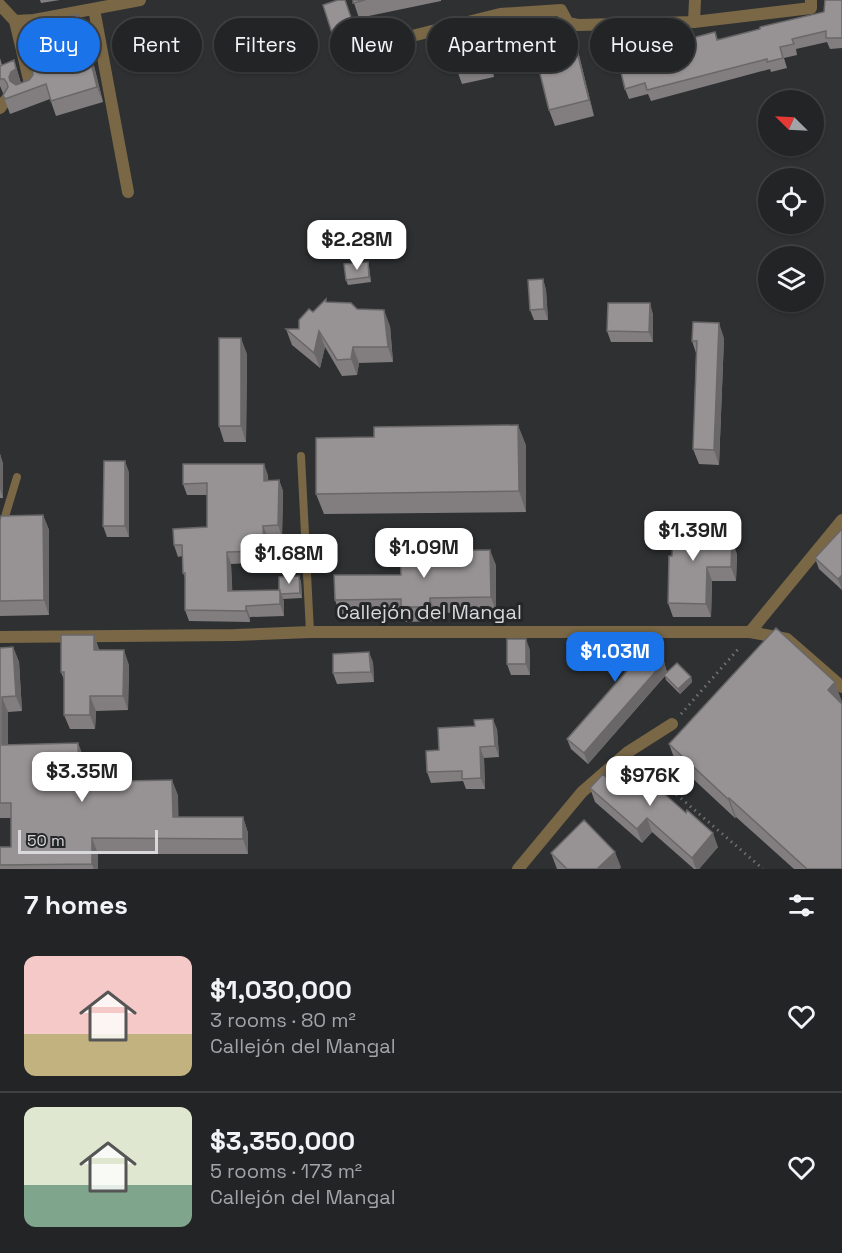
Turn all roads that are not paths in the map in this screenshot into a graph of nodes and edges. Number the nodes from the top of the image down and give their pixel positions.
1 (140, 0) edge
2 (695, 0) edge
3 (812, 4) edge
4 (0, 5) edge
5 (561, 5) edge
6 (94, 9) junction
7 (694, 18) edge
8 (15, 21) junction
9 (695, 22) edge
10 (590, 25) edge
11 (415, 35) edge
12 (27, 90) edge
13 (128, 192) dead end
14 (301, 456) dead end
15 (17, 477) dead end
16 (842, 520) edge
17 (0, 533) edge
18 (310, 632) junction
19 (750, 632) junction
20 (0, 637) edge
21 (842, 687) edge
22 (672, 724) road end
23 (518, 869) edge

1 - 6 street
2 - 7 street
3 - 9 street
4 - 8 street
5 - 10 street
5 - 11 street
6 - 8 street
6 - 13 street
8 - 12 street
14 - 18 lane
15 - 17 lane
16 - 19 street
18 - 19 street, Callejón del Mangal
18 - 20 street, Callejón del Mangal
19 - 21 street, Callejón del Mangal
22 - 23 street

